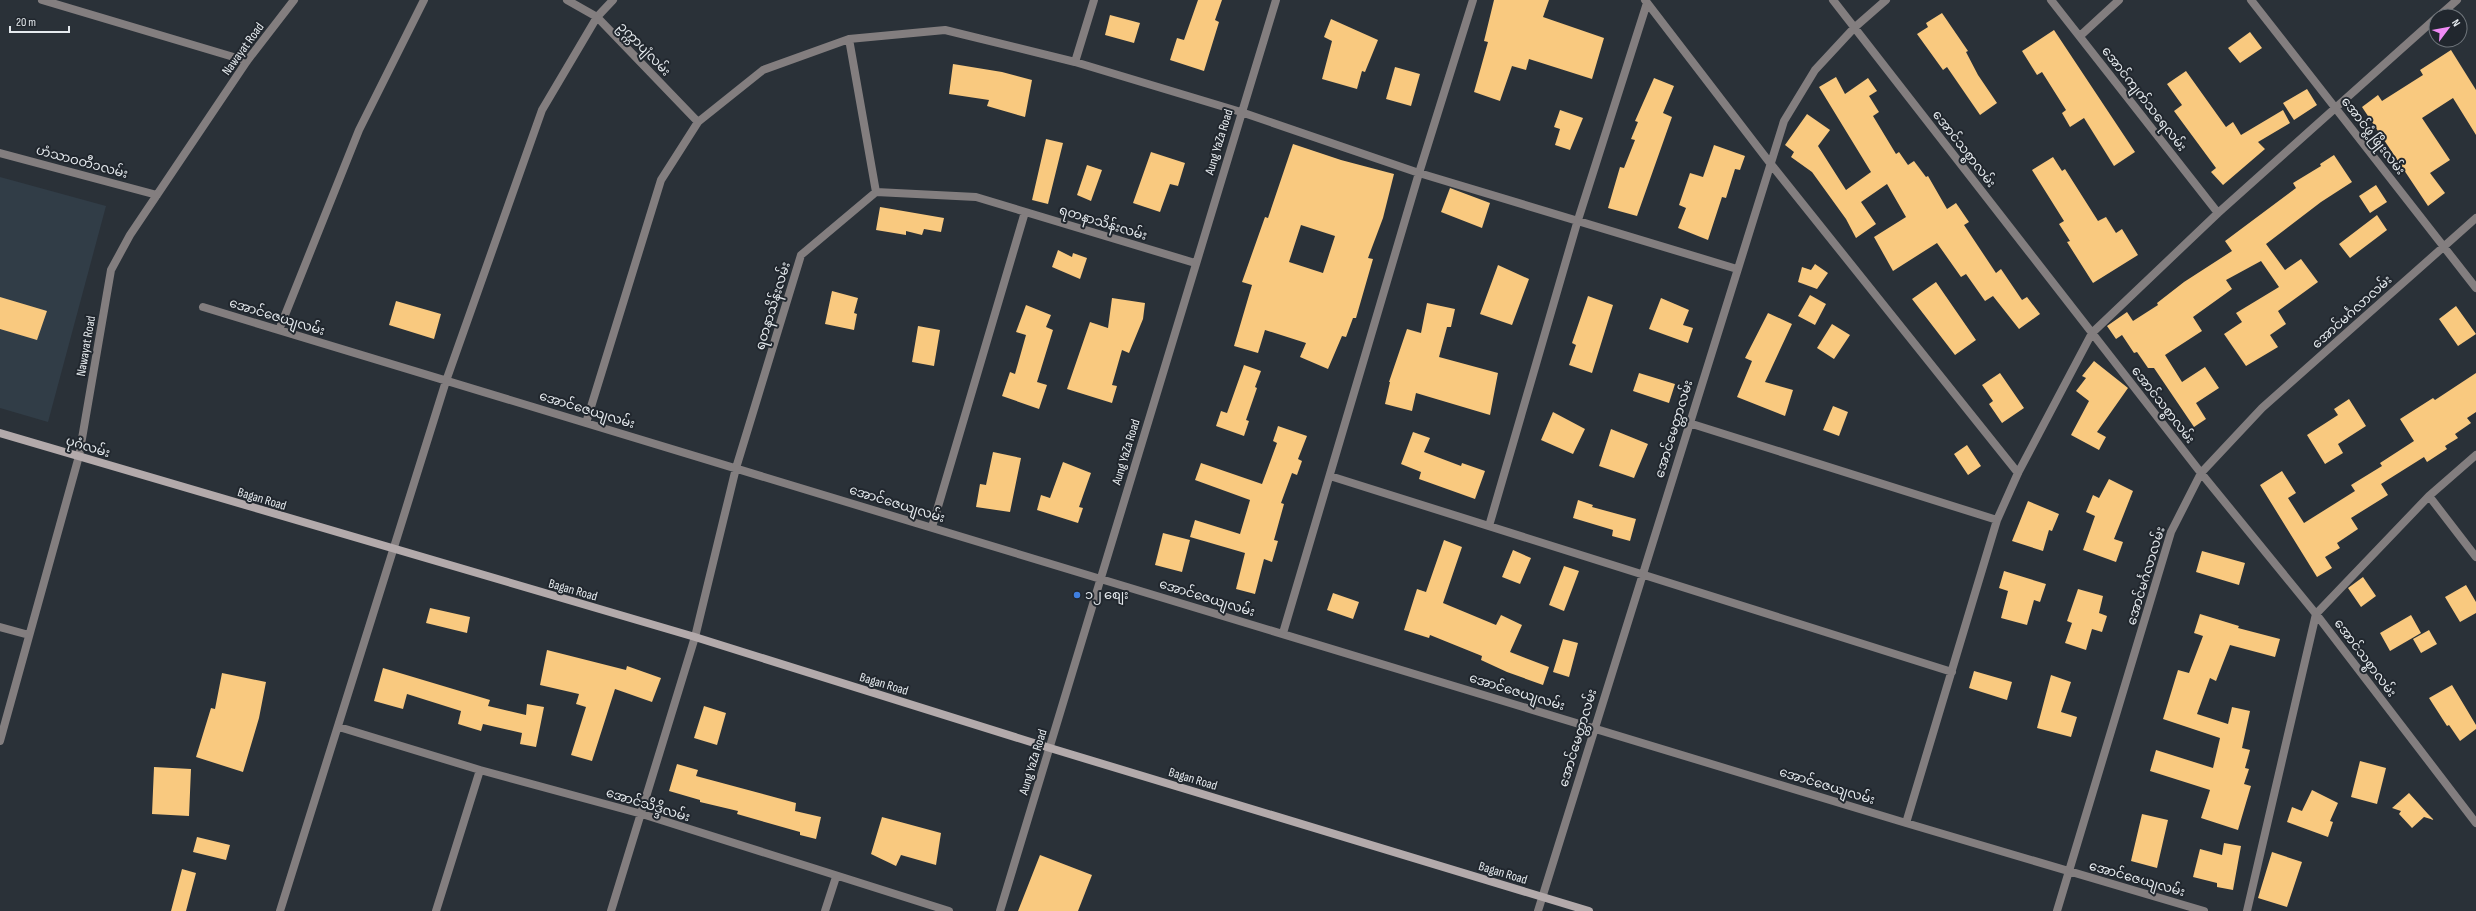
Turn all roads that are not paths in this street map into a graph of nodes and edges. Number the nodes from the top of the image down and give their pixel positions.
1 (42, 0) edge
2 (294, 0) edge
3 (424, 0) edge
4 (567, 0) edge
5 (613, 0) edge
6 (1094, 0) edge
7 (1276, 0) edge
8 (1474, 0) edge
9 (1833, 0) edge
10 (1886, 0) edge
11 (2051, 0) edge
12 (2119, 0) edge
13 (2251, 0) edge
14 (2457, 0) edge
15 (1646, 2) edge
16 (2448, 8) edge
17 (597, 18) junction
18 (2428, 25) edge
19 (1854, 28) junction
20 (2080, 36) junction
21 (849, 39) junction
22 (247, 61) junction
23 (1075, 62) junction
24 (2336, 108) junction
25 (1241, 112) junction
26 (698, 122) junction
27 (0, 153) edge
28 (1770, 163) junction
29 (1419, 173) junction
30 (876, 192) junction
31 (158, 195) junction
32 (1025, 212) junction
33 (2218, 213) junction
34 (2476, 218) edge
35 (1578, 223) junction
36 (2444, 246) junction
37 (1195, 263) junction
38 (1737, 269) junction
39 (2476, 288) edge
40 (204, 307) dead end
41 (279, 330) junction
42 (2092, 333) junction
43 (446, 381) junction
44 (586, 423) junction
45 (1689, 423) junction
46 (0, 433) edge
47 (2476, 455) edge
48 (79, 456) junction
49 (736, 468) junction
50 (2201, 473) junction
51 (2018, 474) junction
52 (1330, 476) junction
53 (170, 484) joint
54 (2429, 496) junction
55 (1997, 520) junction
56 (1489, 526) junction
57 (932, 527) junction
58 (392, 550) junction
59 (2476, 557) edge
60 (1642, 573) junction
61 (1100, 578) junction
62 (2316, 614) junction
63 (0, 627) edge
64 (1283, 633) junction
65 (29, 635) junction
66 (695, 637) junction
67 (1952, 672) junction
68 (339, 727) junction
69 (1594, 727) junction
70 (0, 741) edge
71 (1050, 748) junction
72 (480, 770) junction
73 (642, 814) junction
74 (1906, 823) junction
75 (2476, 823) edge
76 (2070, 872) junction
77 (836, 877) junction
78 (1542, 897) junction
79 (280, 911) edge
80 (436, 911) edge
81 (611, 911) edge
82 (825, 911) edge
83 (949, 911) edge
84 (1000, 911) edge
85 (1538, 911) edge
86 (1589, 911) edge
87 (2057, 911) edge
88 (2204, 911) edge
89 (2247, 911) edge

1 - 22 street
2 - 22 street, Nawayat Road
3 - 41 street
4 - 17 street, ဥက္ကာပျံလမ်း
5 - 17 street
6 - 23 street
7 - 25 street, Aung YaZa Road
8 - 29 street
9 - 19 street, အောင်သစ္စာလမ်း
10 - 19 street, အောင်မေတ္တာလမ်း
11 - 20 street, အောင်ကျက်သရေလမ်း
12 - 20 street
13 - 24 street, အောင်ဖွံ့ဖြိုးလမ်း
14 - 16 street
15 - 28 street
15 - 35 street
17 - 26 street, ဥက္ကာပျံလမ်း
17 - 43 street
18 - 24 street
19 - 28 street, အောင်မေတ္တာလမ်း
19 - 42 street, အောင်သစ္စာလမ်း
20 - 33 street, အောင်ကျက်သရေလမ်း
21 - 23 street
21 - 26 street
21 - 30 street
22 - 31 street, Nawayat Road
23 - 25 street
24 - 33 street
24 - 36 street, အောင်ဖွံ့ဖြိုးလမ်း
25 - 29 street
25 - 37 street, Aung YaZa Road
26 - 44 street
27 - 31 street, ဟံသာဝတီ၁လမ်း
28 - 38 street, အောင်မေတ္တာလမ်း
28 - 51 street
29 - 35 street
29 - 52 street
30 - 32 street, ရတနာသိန်းလမ်း
30 - 49 street, ရတနာသိန်းလမ်း
31 - 48 street, Nawayat Road
32 - 37 street, ရတနာသိန်းလမ်း
32 - 57 street
33 - 42 street
34 - 36 street, အောင်မင်္ဂလာလမ်း
35 - 38 street
35 - 56 street
36 - 39 street, အောင်ဖွံ့ဖြိုးလမ်း
36 - 50 street, အောင်မင်္ဂလာလမ်း
37 - 61 street, Aung YaZa Road
38 - 45 street, အောင်မေတ္တာလမ်း
40 - 41 street, အောင်ဇေယျလမ်း
41 - 43 street, အောင်ဇေယျလမ်း
42 - 50 street, အောင်သစ္စာလမ်း
42 - 51 street
43 - 44 street, အောင်ဇေယျလမ်း
43 - 58 street
44 - 49 street, အောင်ဇေယျလမ်း
45 - 55 street
45 - 60 street, အောင်မေတ္တာလမ်း
46 - 48 street, ပုဂံလမ်း
47 - 54 street
48 - 53 street, ပုဂံလမ်း
48 - 65 street, Nawayat Road
49 - 57 street, အောင်ဇေယျလမ်း
49 - 66 street, ရတနာသိန်းလမ်း
50 - 62 street, အောင်သစ္စာလမ်း
50 - 76 street, အောင်မင်္ဂလာလမ်း
51 - 55 street
52 - 56 street
52 - 64 street
53 - 58 street, Bagan Road
54 - 59 street
54 - 62 street
55 - 67 street
56 - 60 street
57 - 61 street, အောင်ဇေယျလမ်း
58 - 66 street, Bagan Road
58 - 68 street
60 - 67 street
60 - 69 street, အောင်မေတ္တာလမ်း
61 - 64 street, အောင်ဇေယျလမ်း
61 - 71 street, Aung YaZa Road
62 - 75 street, အောင်သစ္စာလမ်း
62 - 89 street
63 - 65 street
64 - 69 street, အောင်ဇေယျလမ်း
65 - 70 street, Nawayat Road
66 - 71 street, Bagan Road
66 - 73 street, ရတနာသိန်းလမ်း
67 - 74 street
68 - 72 street, အောင်သိဒ္ဒိလမ်း
68 - 79 street
69 - 74 street, အောင်ဇေယျလမ်း
69 - 78 street, အောင်မေတ္တာလမ်း
71 - 78 street, Bagan Road
71 - 84 street, Aung YaZa Road
72 - 73 street, အောင်သိဒ္ဒိလမ်း
72 - 80 street
73 - 77 street, အောင်သိဒ္ဒိလမ်း
73 - 81 street, ရတနာသိန်းလမ်း
74 - 76 street, အောင်ဇေယျလမ်း
76 - 87 street, အောင်မင်္ဂလာလမ်း
76 - 88 street, အောင်ဇေယျလမ်း
77 - 82 street
77 - 83 street, အောင်သိဒ္ဒိလမ်း
78 - 85 street, အောင်မေတ္တာလမ်း
78 - 86 street, Bagan Road

